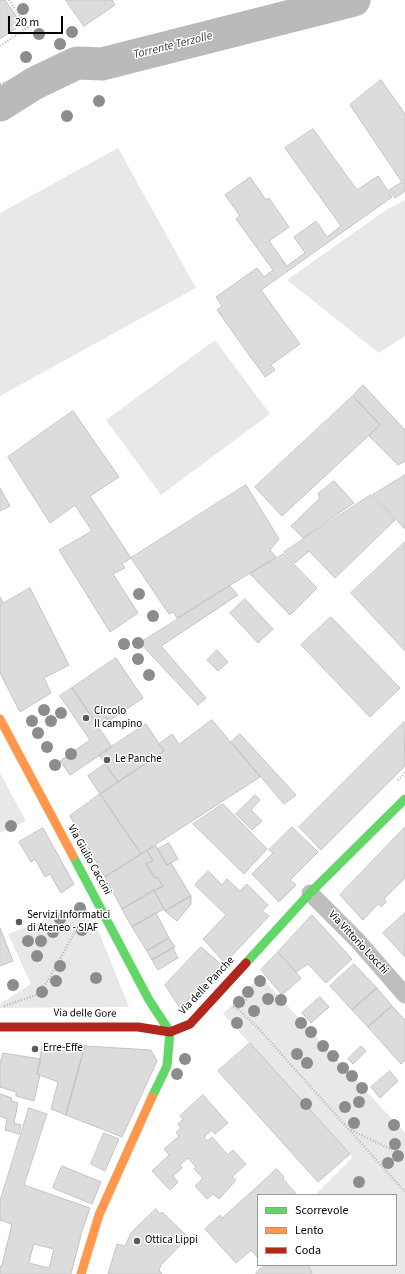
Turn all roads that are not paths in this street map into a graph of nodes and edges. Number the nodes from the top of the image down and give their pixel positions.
1 (0, 719) edge
2 (405, 799) edge
3 (310, 893) junction
4 (405, 995) edge
5 (0, 1026) edge
6 (170, 1032) junction
7 (81, 1274) edge

1 - 6 street, Via Giulio Caccini
2 - 3 street, Via delle Panche
3 - 4 street, Via Vittorio Locchi
3 - 6 street, Via delle Panche
5 - 6 street, Via delle Gore
6 - 7 street

